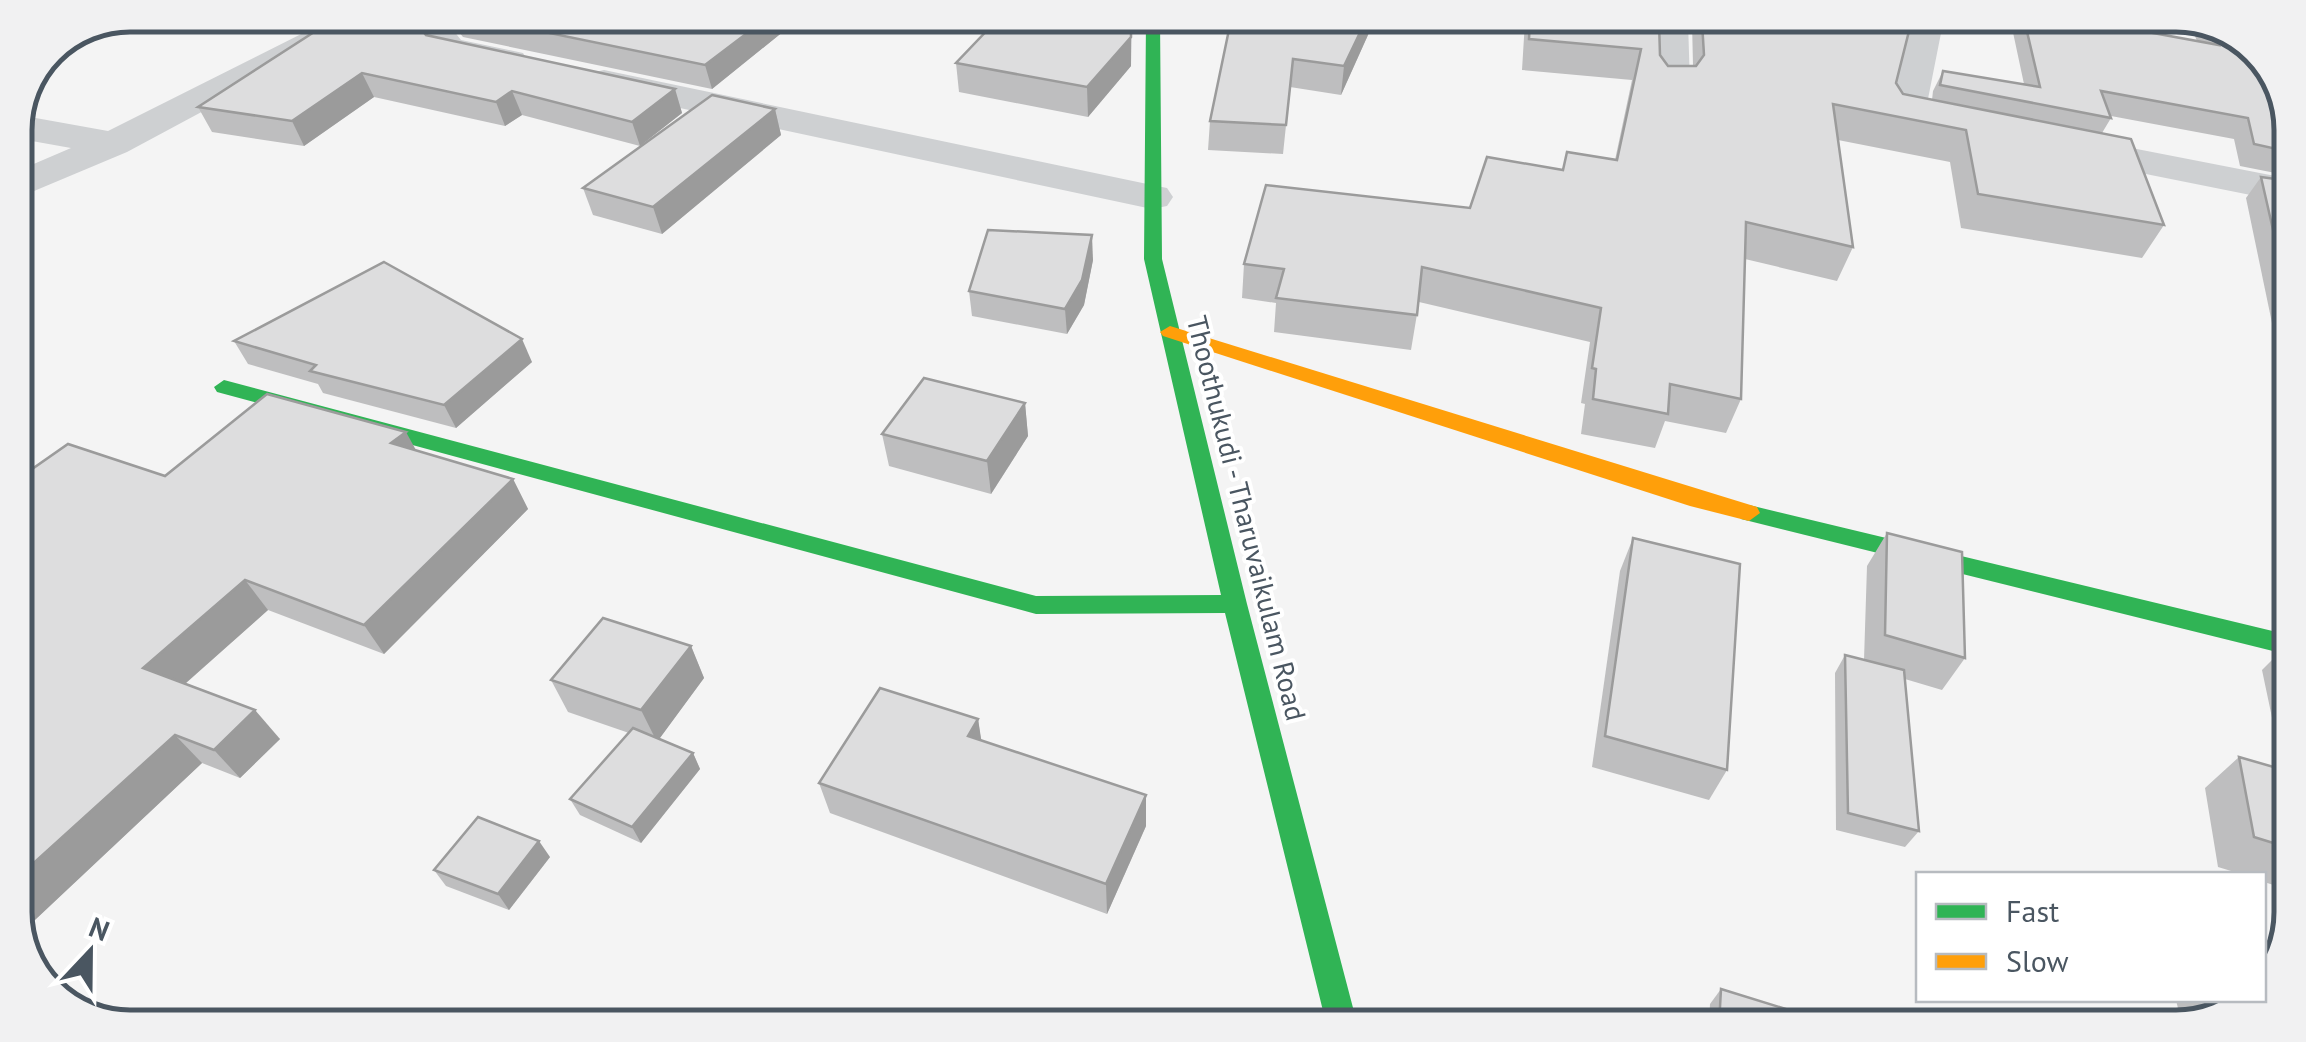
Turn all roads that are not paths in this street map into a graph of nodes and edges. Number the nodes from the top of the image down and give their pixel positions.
1 (325, 32) edge
2 (436, 32) edge
3 (1153, 32) edge
4 (1671, 32) edge
5 (1924, 32) edge
6 (1672, 86) edge
7 (33, 129) edge
8 (112, 144) junction
9 (33, 179) edge
10 (2273, 187) edge
11 (1152, 198) junction
12 (1170, 332) junction
13 (224, 388) dead end
14 (1235, 604) junction
15 (2274, 641) edge
16 (1338, 1010) edge

1 - 8 street
2 - 11 street
3 - 11 street, Thoothukudi - Tharuvaikulam Road
4 - 6 street
5 - 10 street
7 - 8 street
8 - 9 street
11 - 12 street, Thoothukudi - Tharuvaikulam Road
12 - 14 street, Thoothukudi - Tharuvaikulam Road
12 - 15 street
13 - 14 street
14 - 16 street, Thoothukudi - Tharuvaikulam Road

